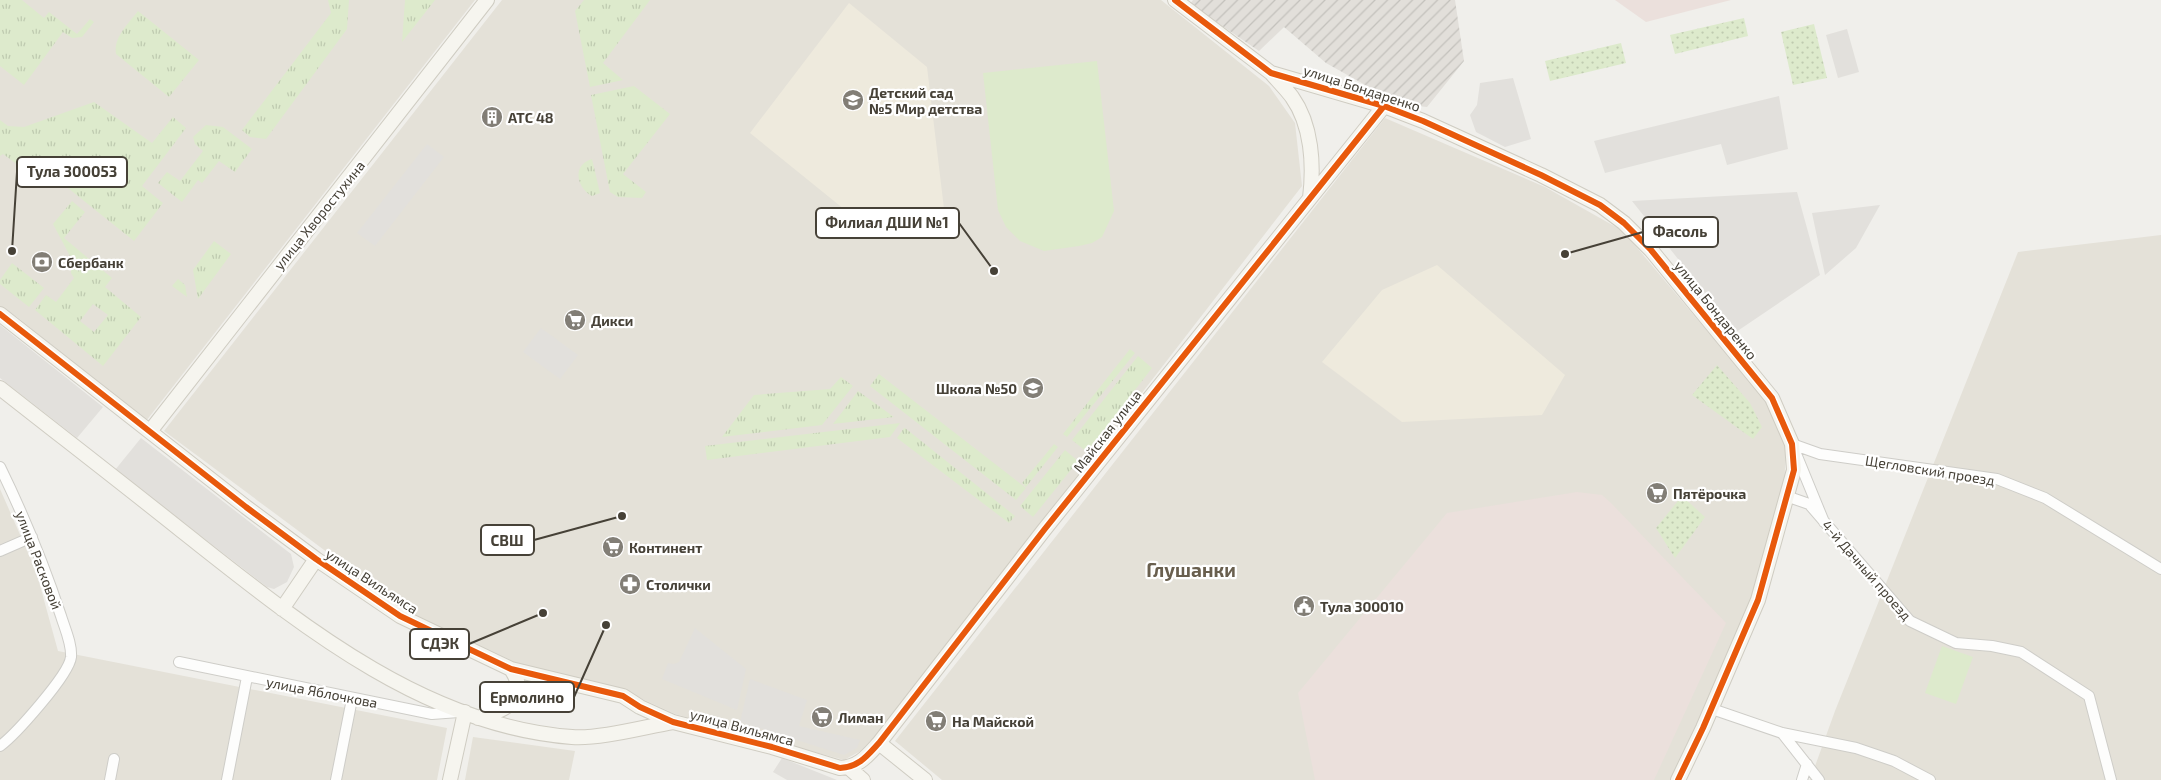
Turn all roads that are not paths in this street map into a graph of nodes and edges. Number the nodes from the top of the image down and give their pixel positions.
1 (487, 0) edge
2 (1176, 0) edge
3 (1271, 73) junction
4 (1384, 106) junction
5 (1310, 199) junction
6 (0, 314) edge
7 (0, 388) edge
8 (150, 430) junction
9 (1792, 444) junction
10 (0, 467) edge
11 (1786, 496) junction
12 (1824, 522) junction
13 (32, 537) junction
14 (0, 550) edge
15 (316, 559) junction
16 (2161, 569) edge
17 (282, 609) junction
18 (180, 662) dead end
19 (511, 669) junction
20 (247, 677) junction
21 (352, 699) junction
22 (640, 707) junction
23 (1712, 709) junction
24 (471, 715) junction
25 (672, 722) junction
26 (623, 731) junction
27 (1782, 733) junction
28 (879, 743) junction
29 (0, 746) edge
30 (114, 759) dead end
31 (1807, 764) junction
32 (848, 767) junction
33 (110, 780) edge
34 (227, 780) edge
35 (336, 780) edge
36 (450, 780) edge
37 (864, 780) edge
38 (925, 780) edge
39 (1678, 780) edge
40 (1802, 780) edge
41 (1819, 780) edge
42 (1930, 780) edge
43 (2111, 780) edge

1 - 8 street, улица Хворостухина
2 - 3 street, улица Бондаренко
3 - 4 street, улица Бондаренко
3 - 5 street
4 - 5 street, Майская улица
4 - 9 street, улица Бондаренко
5 - 28 street, Майская улица
6 - 8 street, улица Вильямса
7 - 17 street, улица Вильямса
8 - 15 street, улица Вильямса
9 - 11 street, улица Бондаренко
9 - 12 street
9 - 16 street, Щегловский проезд
10 - 13 street, улица Расковой
11 - 12 street, 4-й Дачный проезд
11 - 23 street, улица Бондаренко
12 - 43 street, 4-й Дачный проезд
13 - 14 street
13 - 29 street, улица Расковой
15 - 17 street, улица Вильямса
15 - 19 street, улица Вильямса
17 - 24 street, улица Вильямса
18 - 20 street, улица Яблочкова
19 - 22 street, улица Вильямса
19 - 24 street
20 - 21 street, улица Яблочкова
20 - 34 street
21 - 24 street, улица Яблочкова
21 - 35 street
22 - 25 street, улица Вильямса
22 - 26 street
23 - 27 street
23 - 39 street, улица Бондаренко
24 - 26 street, улица Вильямса
24 - 36 street
25 - 26 street, улица Вильямса
25 - 32 street, улица Вильямса
27 - 31 street
27 - 42 street
28 - 32 street, Майская улица
28 - 38 street
30 - 33 street
31 - 40 street
31 - 41 street
32 - 37 street

